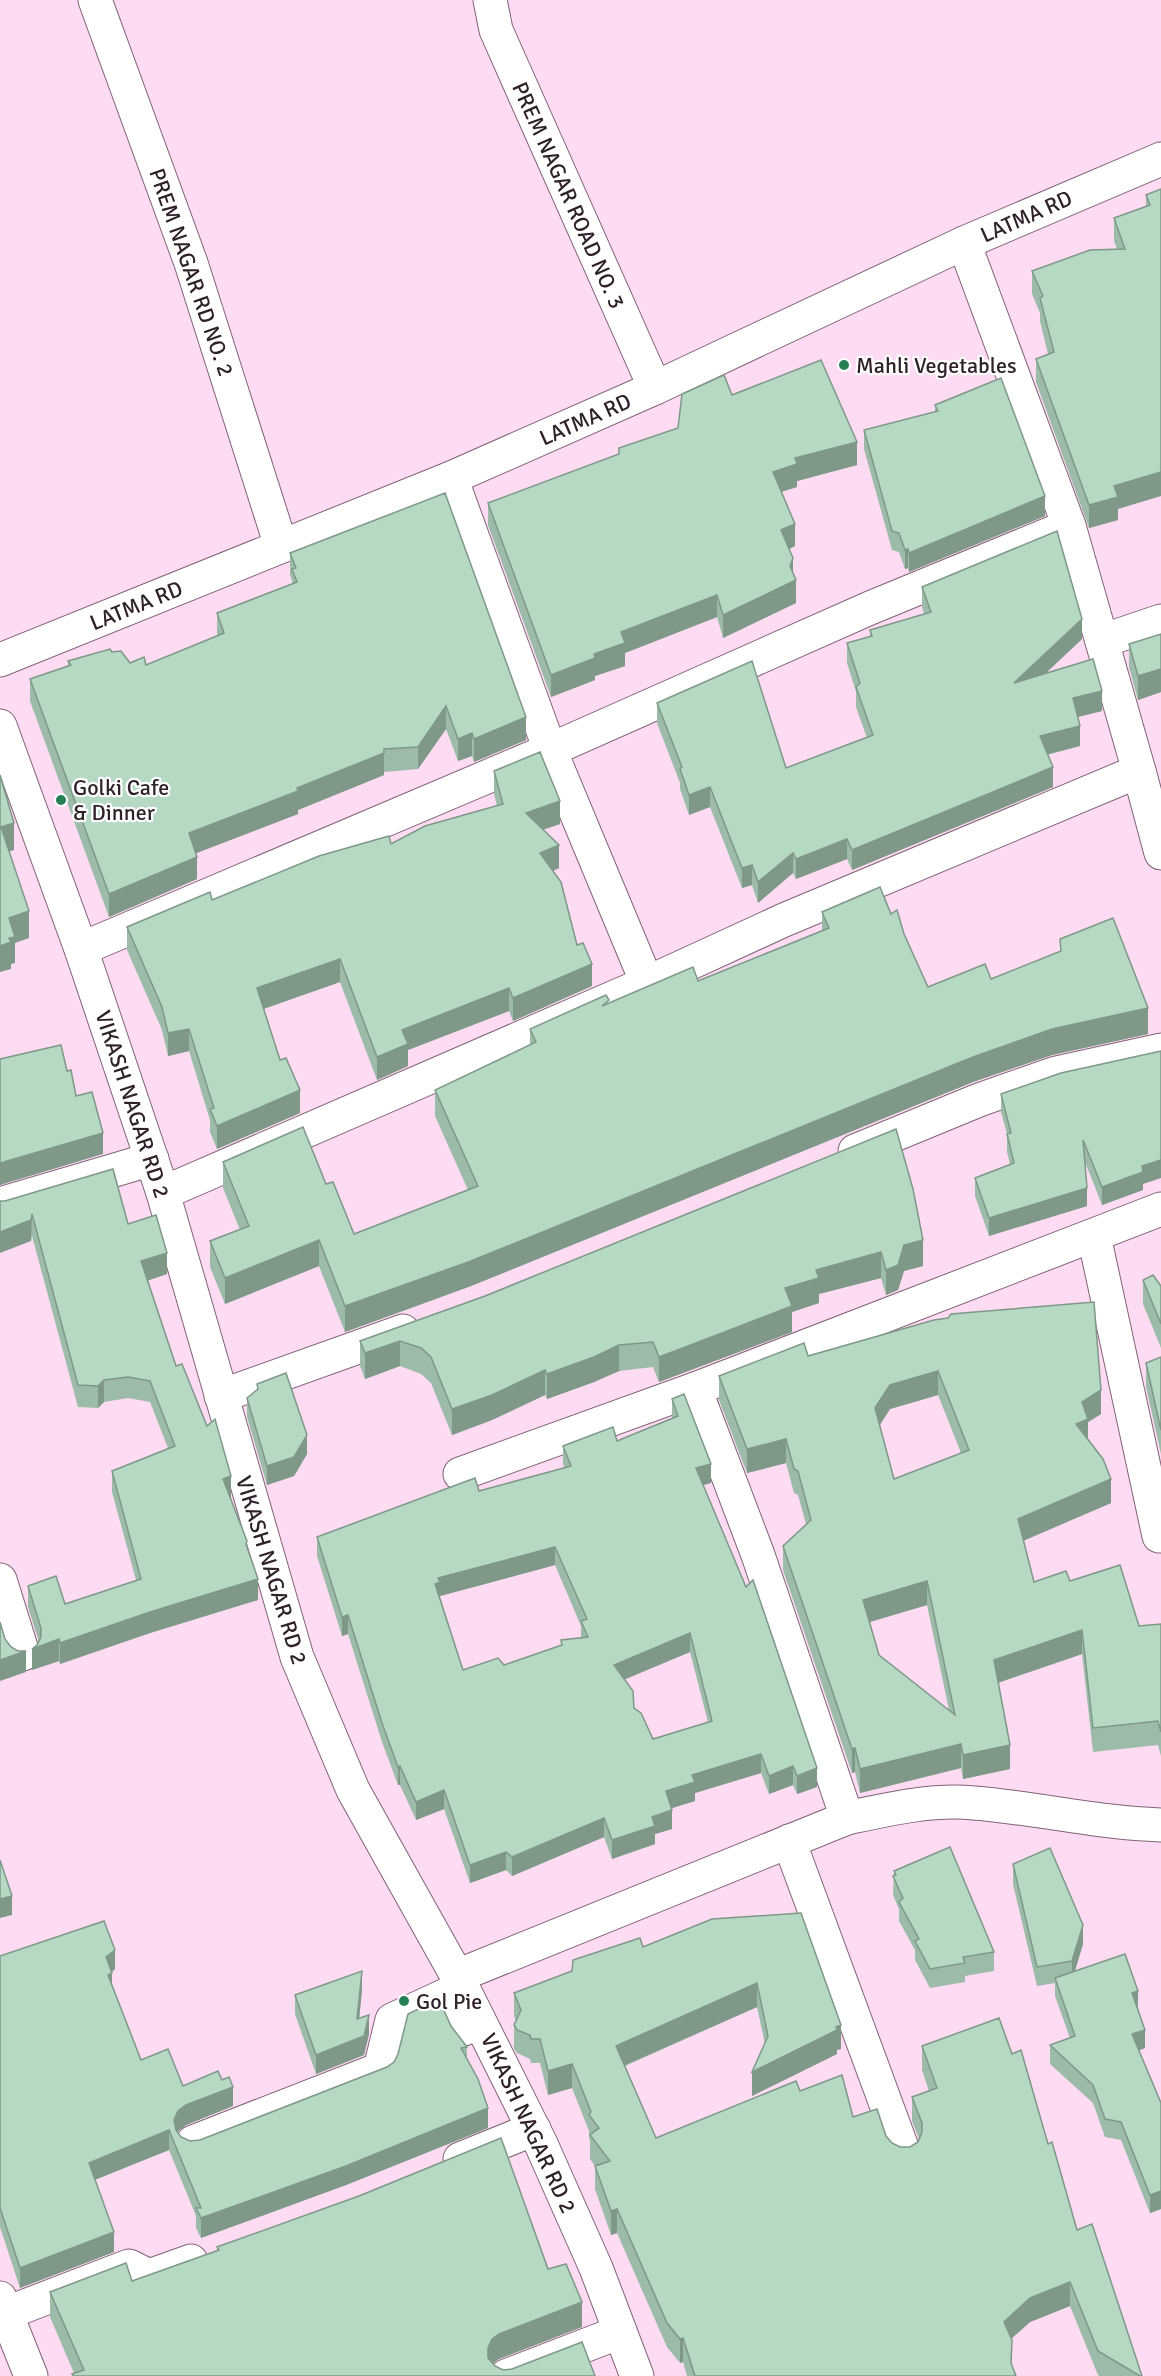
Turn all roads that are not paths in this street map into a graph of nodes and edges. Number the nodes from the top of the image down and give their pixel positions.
1 (95, 0) edge
2 (489, 0) edge
3 (1161, 159) edge
4 (964, 243) junction
5 (656, 388) junction
6 (451, 478) junction
7 (1069, 525) junction
8 (281, 546) junction
9 (1161, 621) edge
10 (1102, 641) junction
11 (0, 660) edge
12 (0, 726) edge
13 (550, 750) junction
14 (1139, 771) junction
15 (1161, 853) edge
16 (81, 949) junction
17 (647, 983) junction
18 (1161, 1050) edge
19 (152, 1159) junction
20 (825, 1163) edge
21 (163, 1194) junction
22 (0, 1204) edge
23 (1161, 1209) edge
24 (1094, 1236) junction
25 (433, 1320) edge
26 (695, 1389) junction
27 (221, 1396) junction
28 (460, 1474) dead end
29 (1159, 1536) dead end
30 (0, 1580) edge
31 (23, 1654) edge
32 (848, 1818) junction
33 (1161, 1825) edge
34 (789, 1841) junction
35 (457, 1976) junction
36 (480, 2021) junction
37 (534, 2129) junction
38 (193, 2142) edge
39 (904, 2153) edge
40 (428, 2172) edge
41 (214, 2253) edge
42 (3, 2306) edge
43 (620, 2332) junction
44 (31, 2376) edge
45 (506, 2376) edge
46 (637, 2376) edge

1 - 8 street, PREM NAGAR RD NO. 2
2 - 5 street, PREM NAGAR ROAD NO. 3
3 - 4 street, LATMA RD
4 - 5 street, LATMA RD
4 - 7 street
5 - 6 street, LATMA RD
6 - 8 street, LATMA RD
6 - 13 street
7 - 10 street
7 - 13 street
8 - 11 street, LATMA RD
9 - 10 street
10 - 14 street
12 - 16 street, VIKASH NAGAR RD 2
13 - 16 street
13 - 17 street
14 - 15 street
14 - 17 street
16 - 19 street, VIKASH NAGAR RD 2
17 - 21 street
18 - 20 street
19 - 21 street, VIKASH NAGAR RD 2
19 - 22 street
21 - 27 street, VIKASH NAGAR RD 2
23 - 24 street
24 - 26 street
24 - 29 street
25 - 27 street
26 - 28 street
26 - 32 street
27 - 35 street, VIKASH NAGAR RD 2
30 - 31 street
32 - 33 street
32 - 34 street
34 - 35 street
34 - 39 street
35 - 36 street, VIKASH NAGAR RD 2
36 - 37 street, VIKASH NAGAR RD 2
36 - 38 street
37 - 40 street
37 - 43 street, VIKASH NAGAR RD 2
41 - 42 street
42 - 44 street
43 - 45 street
43 - 46 street, VIKASH NAGAR RD 2

